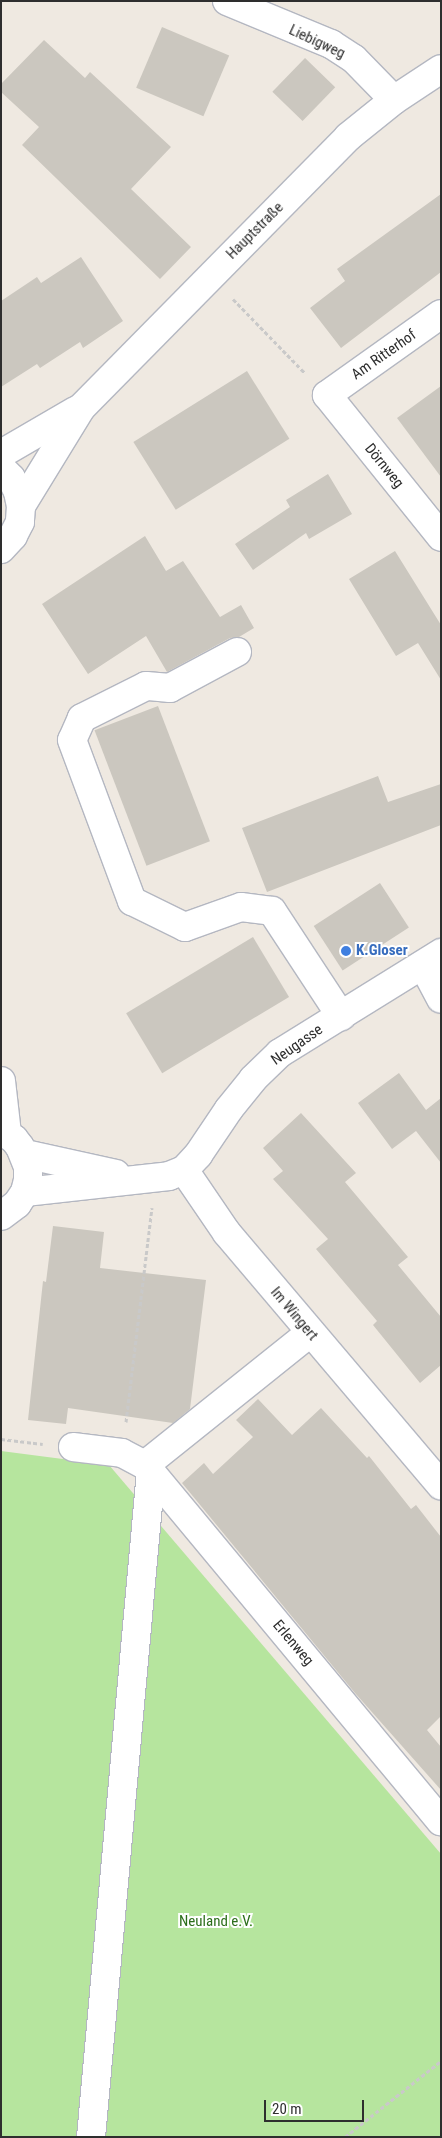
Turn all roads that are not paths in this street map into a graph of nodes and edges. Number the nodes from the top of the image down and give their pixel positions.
1 (227, 1) edge
2 (441, 69) edge
3 (394, 100) junction
4 (441, 314) edge
5 (327, 395) joint
6 (81, 408) junction
7 (1, 454) edge
8 (1, 468) edge
9 (21, 506) junction
10 (441, 537) edge
11 (1, 550) edge
12 (237, 652) dead end
13 (432, 959) edge
14 (441, 1000) edge
15 (341, 1016) junction
16 (1, 1081) edge
17 (4, 1132) edge
18 (25, 1154) junction
19 (161, 1175) junction
20 (25, 1192) junction
21 (1, 1216) edge
22 (310, 1333) junction
23 (73, 1447) road end
24 (139, 1463) junction
25 (441, 1485) edge
26 (441, 1821) edge
27 (91, 2137) edge

1 - 3 street, Liebigweg
2 - 3 street, Hauptstraße
3 - 6 street, Hauptstraße
4 - 5 street, Am Ritterhof
5 - 10 street, Dörnweg
6 - 7 street, Hauptstraße
6 - 9 street, Hauptstraße
8 - 9 street
9 - 11 street
12 - 15 street
13 - 14 street
13 - 15 street, Neugasse
15 - 19 street, Neugasse
16 - 17 street
17 - 18 street
18 - 19 street
18 - 20 street
19 - 20 street
19 - 22 street, Im Wingert
20 - 21 street
22 - 24 street
22 - 25 street, Im Wingert
23 - 24 street
24 - 26 street, Erlenweg
24 - 27 street

